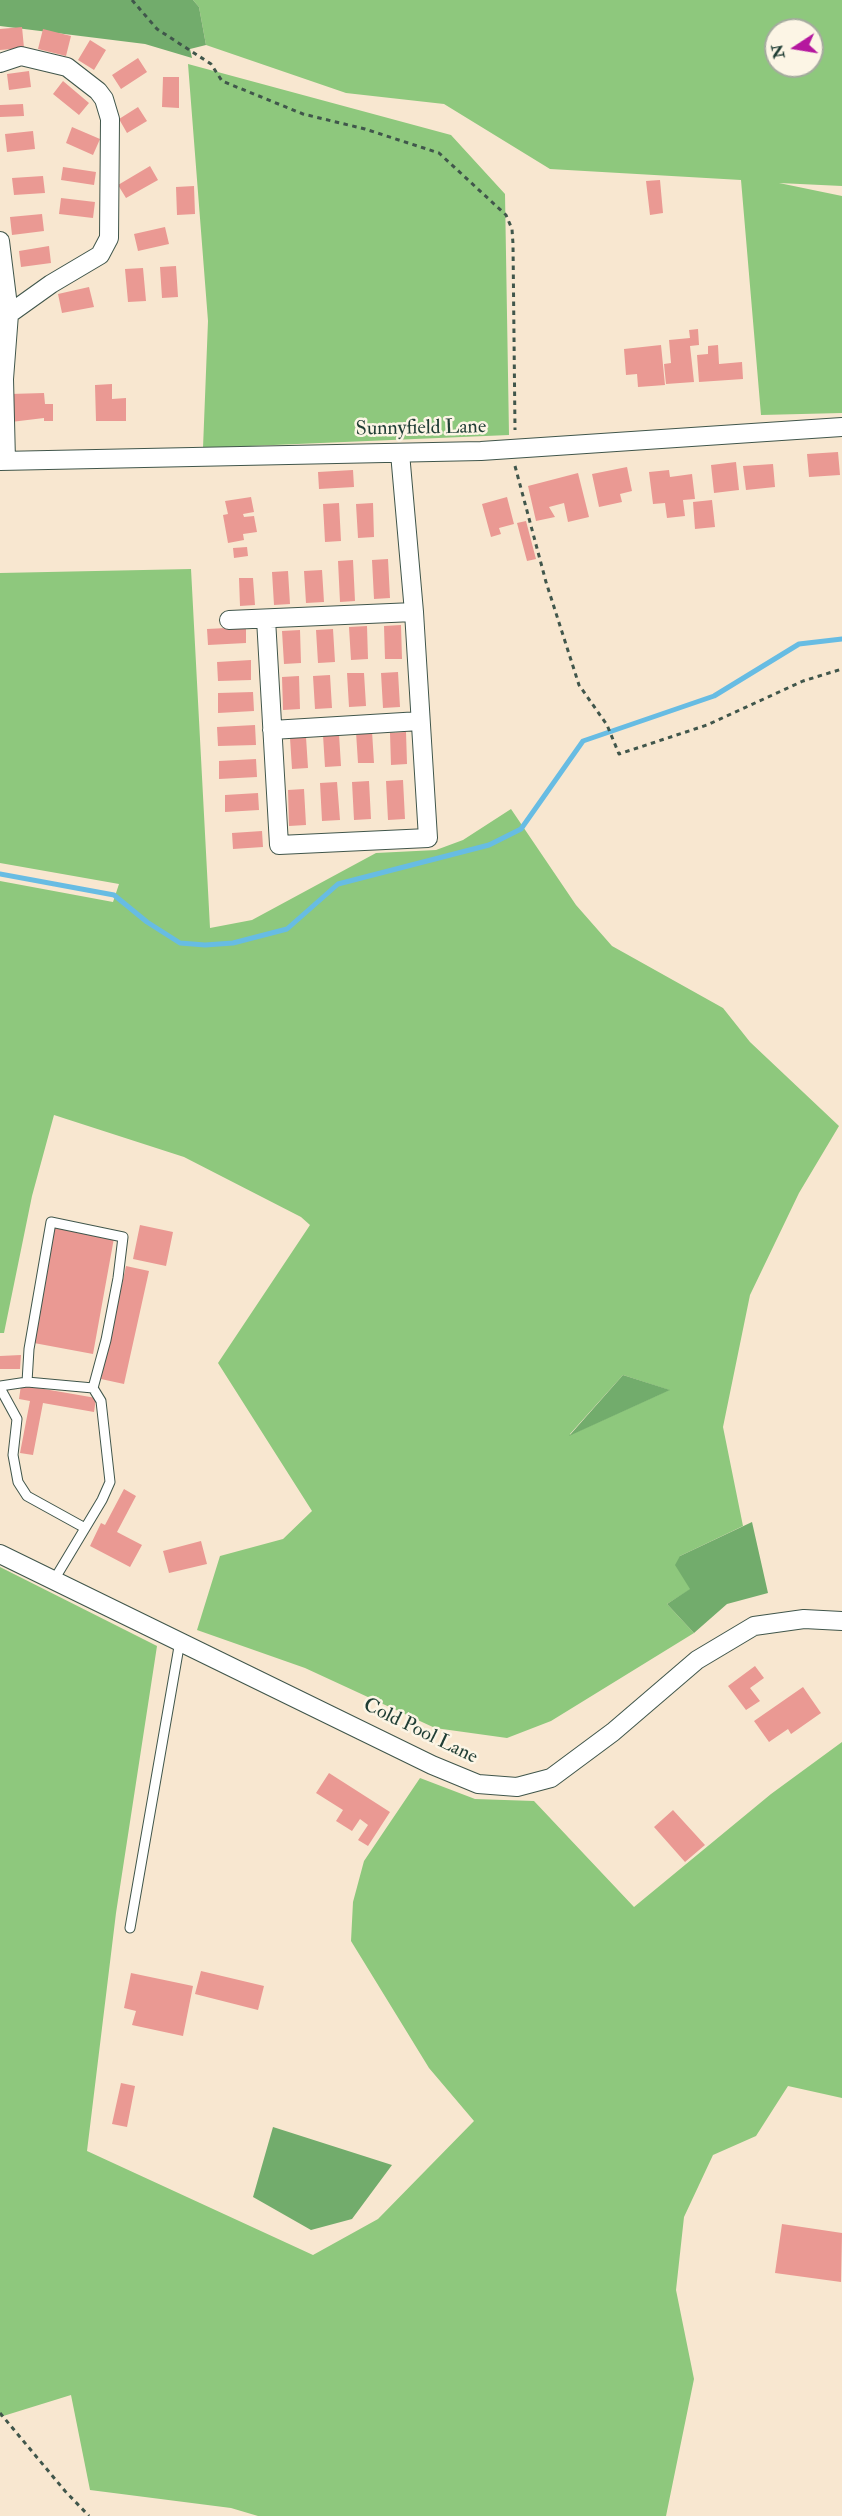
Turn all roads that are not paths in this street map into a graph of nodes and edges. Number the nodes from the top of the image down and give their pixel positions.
1 (0, 63) edge
2 (0, 242) edge
3 (9, 314) junction
4 (842, 428) edge
5 (400, 453) junction
6 (3, 461) edge
7 (414, 612) junction
8 (266, 619) junction
9 (229, 620) dead end
10 (420, 721) junction
11 (272, 730) junction
12 (27, 1382) junction
13 (0, 1387) edge
14 (93, 1388) junction
15 (85, 1528) junction
16 (0, 1554) edge
17 (54, 1580) junction
18 (842, 1621) edge
19 (180, 1641) junction
20 (130, 1928) dead end

1 - 3 street
2 - 3 street
3 - 6 street
4 - 5 street, Sunnyfield Lane
5 - 6 street, Sunnyfield Lane
5 - 7 street
7 - 8 street
7 - 10 street
8 - 9 street
8 - 11 street
10 - 11 street
10 - 11 street
12 - 13 lane
12 - 14 lane
12 - 14 lane
13 - 15 lane
14 - 15 lane
15 - 17 lane
16 - 17 street, Cold Pool Lane
17 - 19 street, Cold Pool Lane
18 - 19 street, Cold Pool Lane
19 - 20 lane

